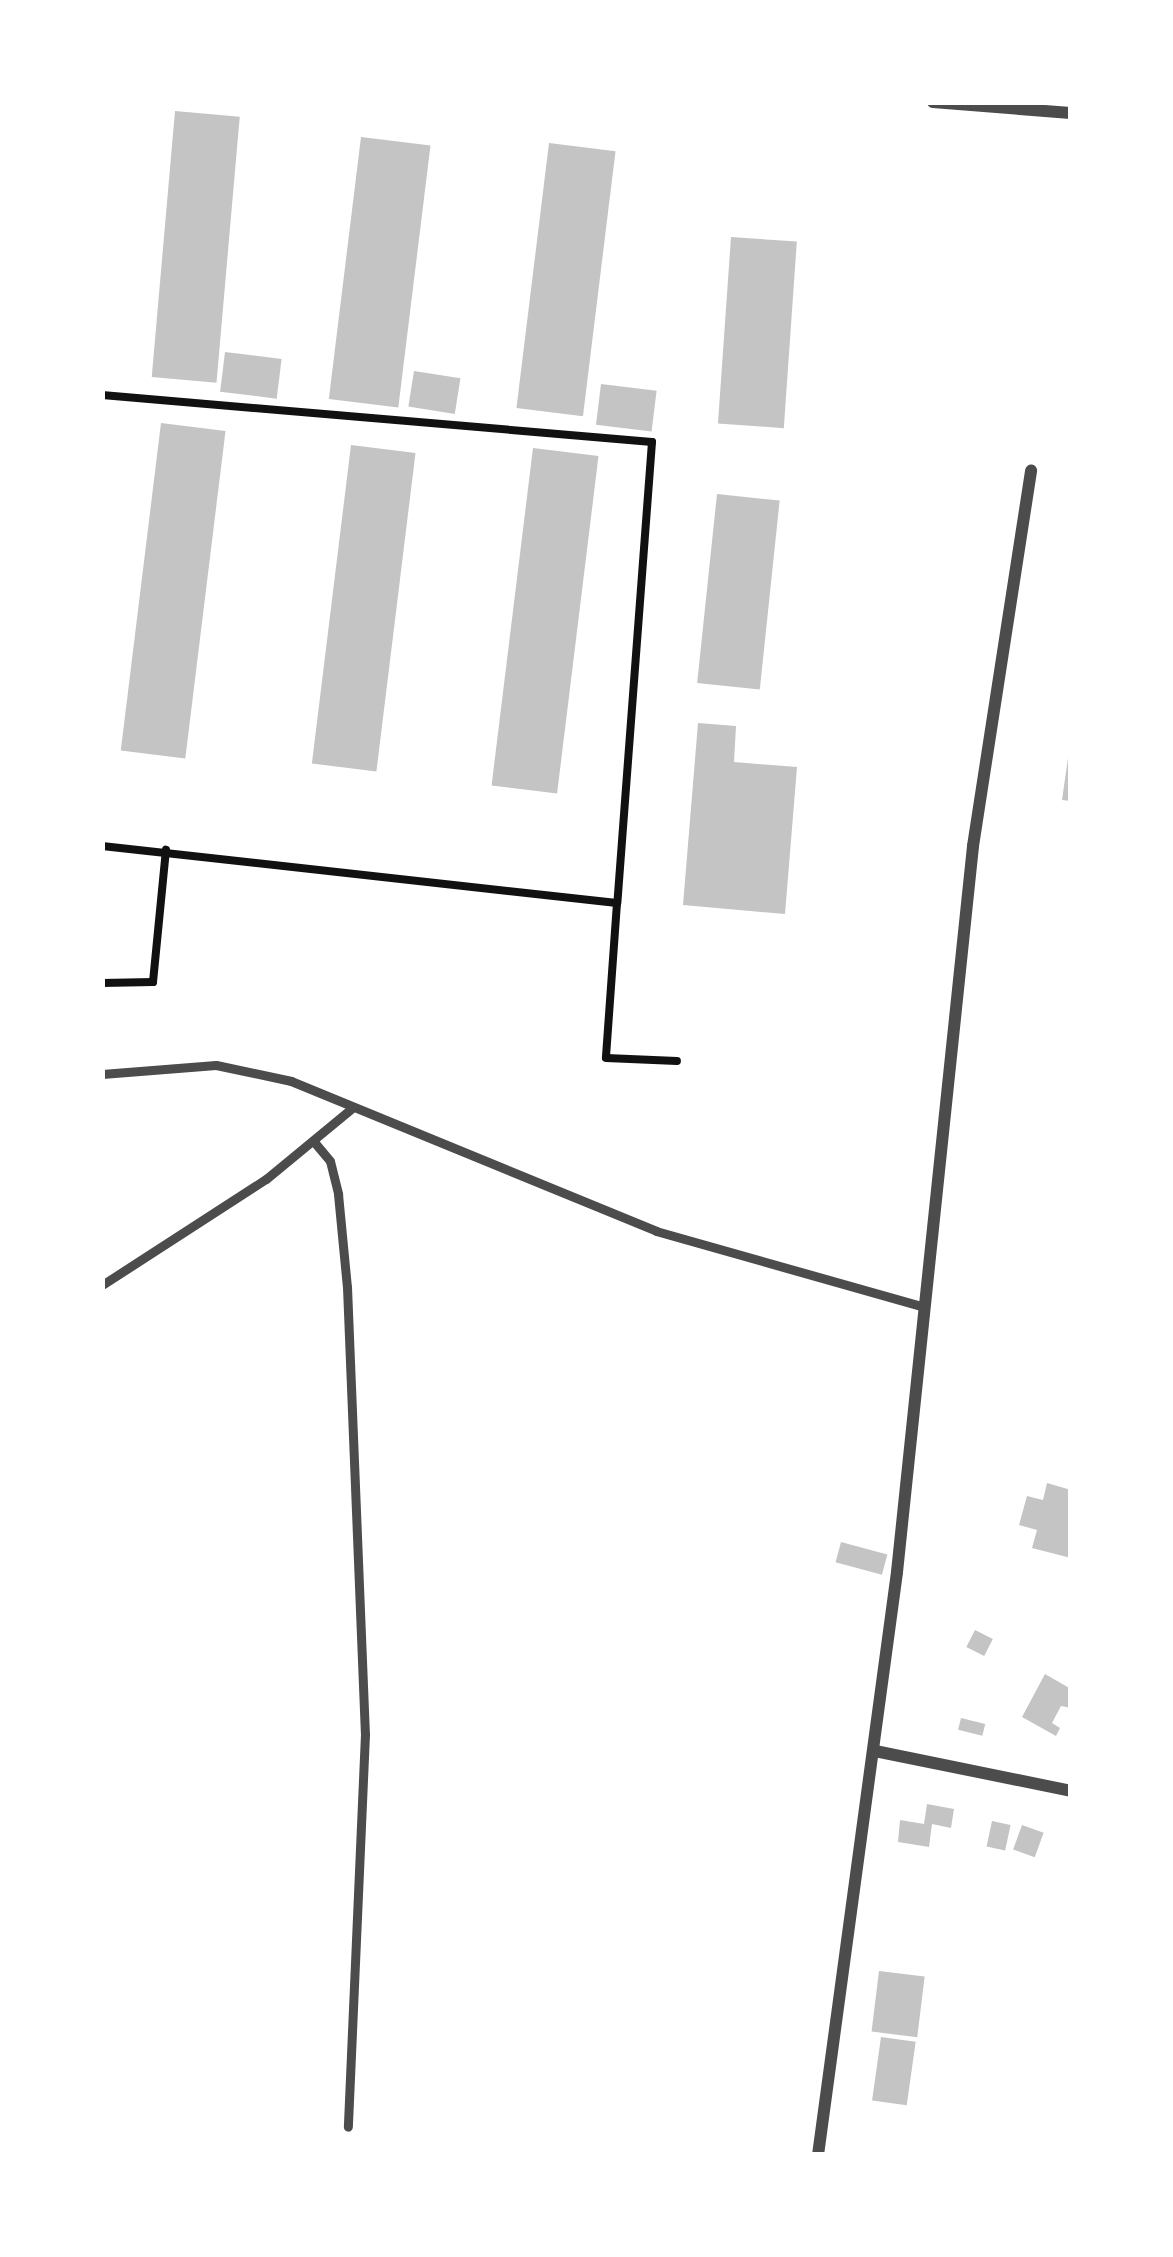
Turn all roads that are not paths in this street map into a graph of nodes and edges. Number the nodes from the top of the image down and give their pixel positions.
1 (933, 102) edge
2 (1071, 113) edge
3 (1031, 470) dead end
4 (102, 1074) edge
5 (351, 1109) junction
6 (315, 1143) junction
7 (102, 1285) edge
8 (921, 1306) junction
9 (875, 1751) junction
10 (1071, 1791) edge
11 (349, 2127) dead end
12 (818, 2155) edge

1 - 2 street
3 - 8 street
4 - 5 lane
5 - 6 lane
5 - 8 lane
6 - 7 lane
6 - 11 lane
8 - 9 street
9 - 10 street
9 - 12 street

